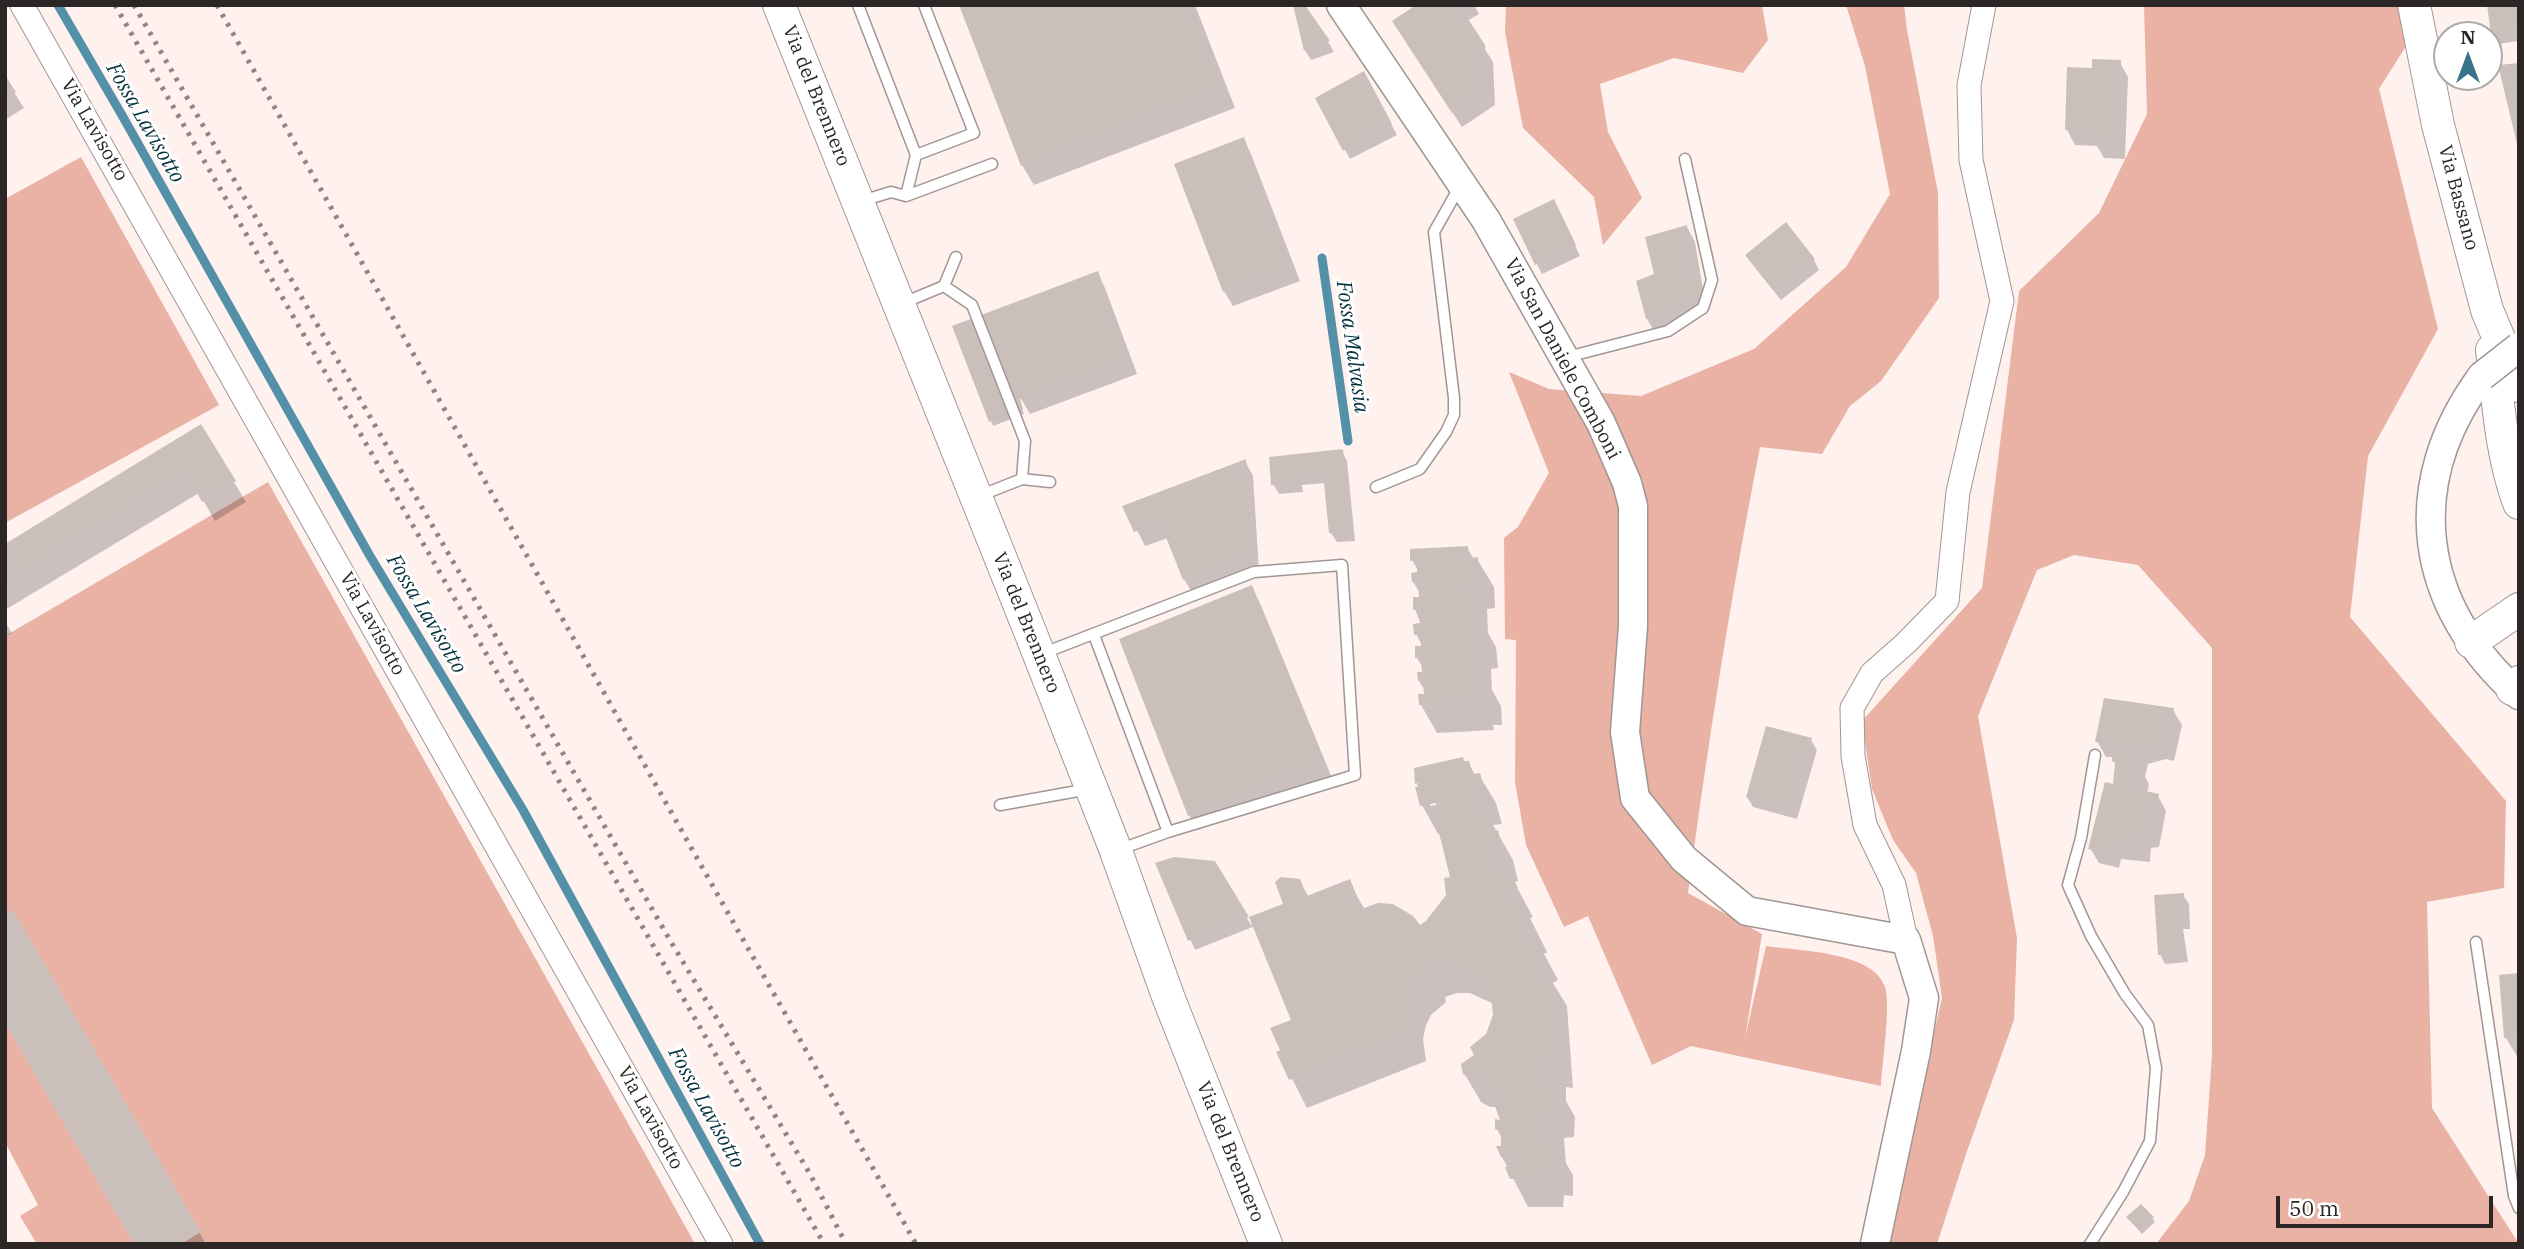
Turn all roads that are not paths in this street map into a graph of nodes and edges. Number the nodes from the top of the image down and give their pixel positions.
1 (22, 5) edge
2 (779, 5) edge
3 (858, 5) edge
4 (924, 5) edge
5 (1341, 5) edge
6 (1984, 5) edge
7 (2414, 5) edge
8 (916, 155) junction
9 (1685, 159) dead end
10 (992, 164) dead end
11 (1461, 184) junction
12 (906, 196) junction
13 (859, 202) junction
14 (956, 257) dead end
15 (944, 286) junction
16 (900, 304) junction
17 (2487, 310) junction
18 (2519, 347) edge
19 (1564, 358) junction
20 (2519, 371) edge
21 (2519, 386) edge
22 (1022, 479) junction
23 (1050, 482) dead end
24 (1376, 487) dead end
25 (976, 497) junction
26 (2519, 503) edge
27 (2519, 609) edge
28 (1094, 635) junction
29 (2471, 642) junction
30 (1039, 655) junction
31 (2517, 689) edge
32 (2095, 755) dead end
33 (1091, 788) junction
34 (1000, 805) dead end
35 (1168, 832) junction
36 (1116, 851) junction
37 (1906, 940) junction
38 (2476, 942) dead end
39 (2519, 1208) edge
40 (721, 1244) edge
41 (1266, 1244) edge
42 (1875, 1244) edge
43 (2090, 1244) edge

1 - 40 street, Via Lavisotto
2 - 13 main road, Via del Brennero
3 - 8 lane
4 - 8 lane
5 - 11 street, Via San Daniele Comboni
6 - 37 street
7 - 17 main road, Via Bassano
8 - 12 lane
9 - 19 lane
10 - 12 lane
11 - 19 street, Via San Daniele Comboni
11 - 24 lane
12 - 13 lane
13 - 16 main road, Via del Brennero
14 - 15 lane
15 - 16 lane
15 - 22 lane
16 - 25 main road, Via del Brennero
17 - 20 main road
17 - 21 main road, Via Bassano
17 - 26 main road
18 - 29 street, bridge
19 - 37 street, Via San Daniele Comboni
22 - 23 lane
22 - 25 lane
25 - 30 main road, Via del Brennero
27 - 29 main road
28 - 30 lane
28 - 35 lane
28 - 35 lane
29 - 31 street
30 - 33 main road, Via del Brennero
32 - 43 lane
33 - 34 lane
33 - 36 main road, Via del Brennero
35 - 36 lane
36 - 41 main road, Via del Brennero
37 - 42 street
38 - 39 lane

